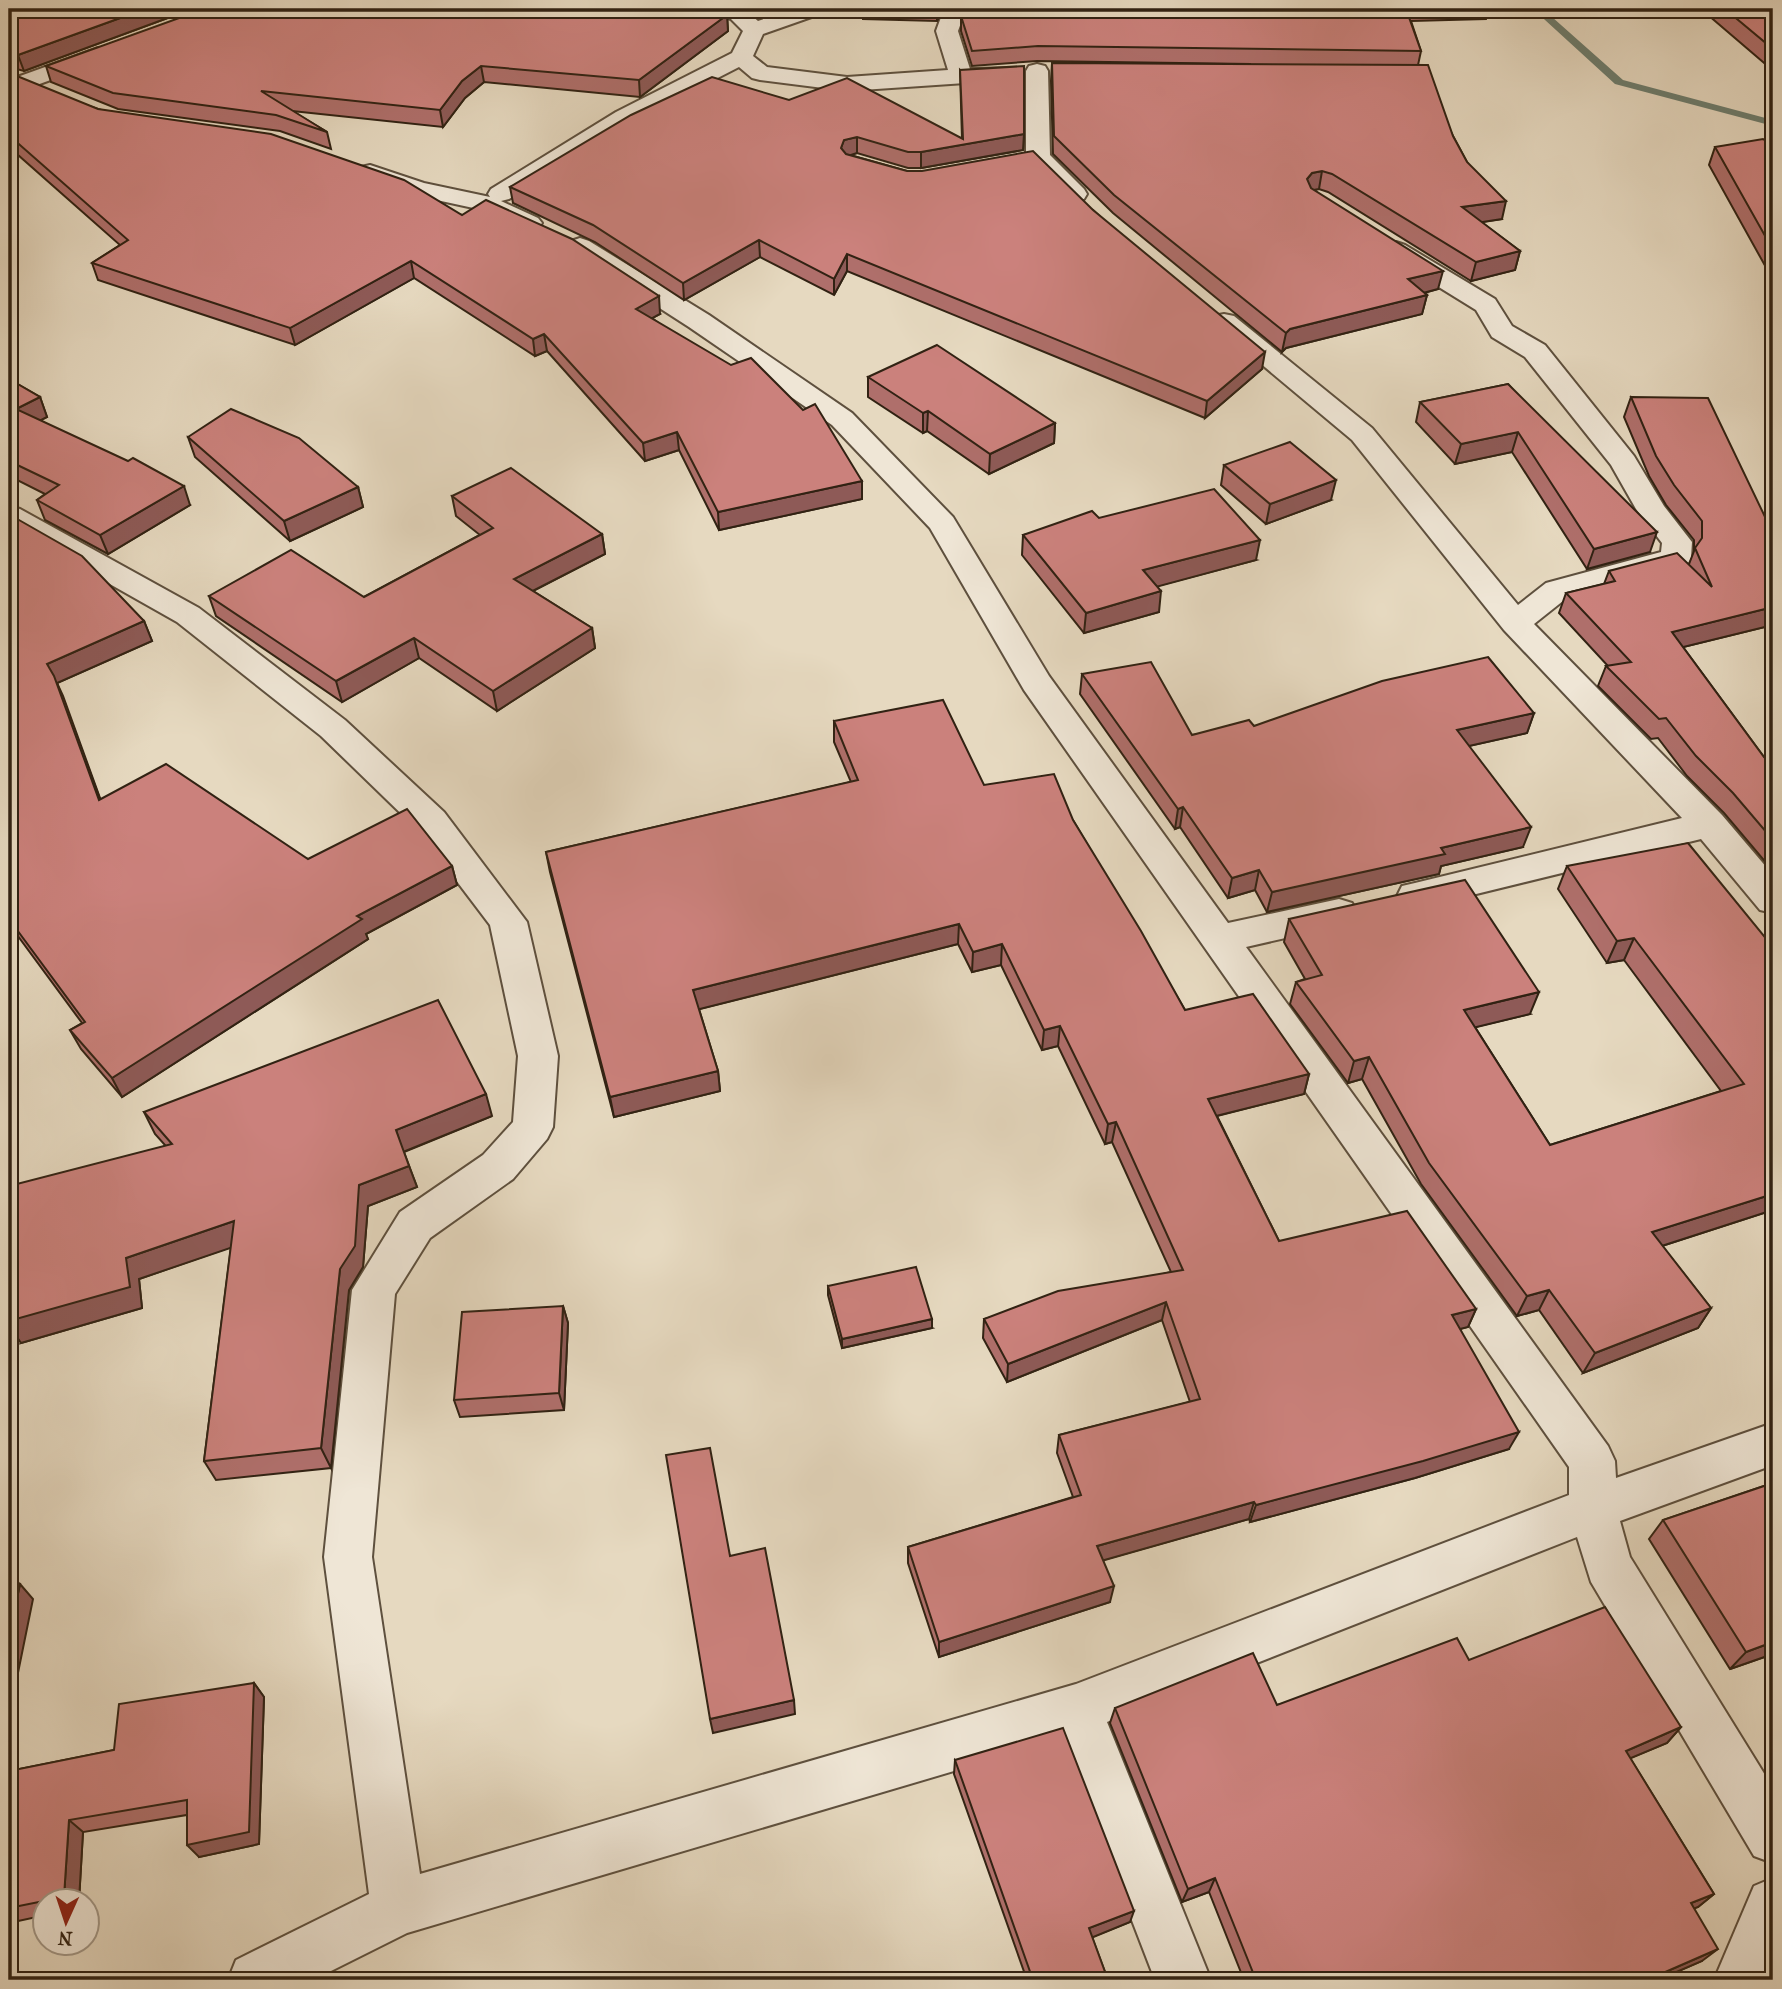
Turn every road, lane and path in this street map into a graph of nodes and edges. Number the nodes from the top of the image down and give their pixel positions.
1 (721, 9) edge
2 (811, 9) edge
3 (955, 9) edge
4 (754, 30) junction
5 (123, 46) edge
6 (741, 57) junction
7 (961, 75) junction
8 (14, 81) edge
9 (62, 97) edge
10 (342, 162) edge
11 (485, 203) junction
12 (1093, 211) edge
13 (1372, 234) edge
14 (1202, 304) edge
15 (11, 519) edge
16 (1515, 623) junction
17 (1709, 824) junction
18 (1773, 900) edge
19 (1219, 939) junction
20 (1773, 1444) edge
21 (1593, 1508) junction
22 (1076, 1709) junction
23 (1773, 1837) edge
24 (1773, 1905) edge
25 (398, 1908) junction
26 (258, 1980) edge
27 (1184, 1980) edge
28 (1742, 1980) edge

1 - 4 street
2 - 4 street
3 - 7 street
4 - 6 street
5 - 8 street
6 - 7 street
6 - 11 street
7 - 12 street
8 - 9 street
10 - 11 street
11 - 19 street
13 - 16 street
14 - 16 street
15 - 25 street
16 - 17 street
17 - 18 street
17 - 19 street
19 - 21 street
20 - 21 street
21 - 22 street
21 - 23 street
22 - 25 street
22 - 27 street
24 - 28 street
25 - 26 street

